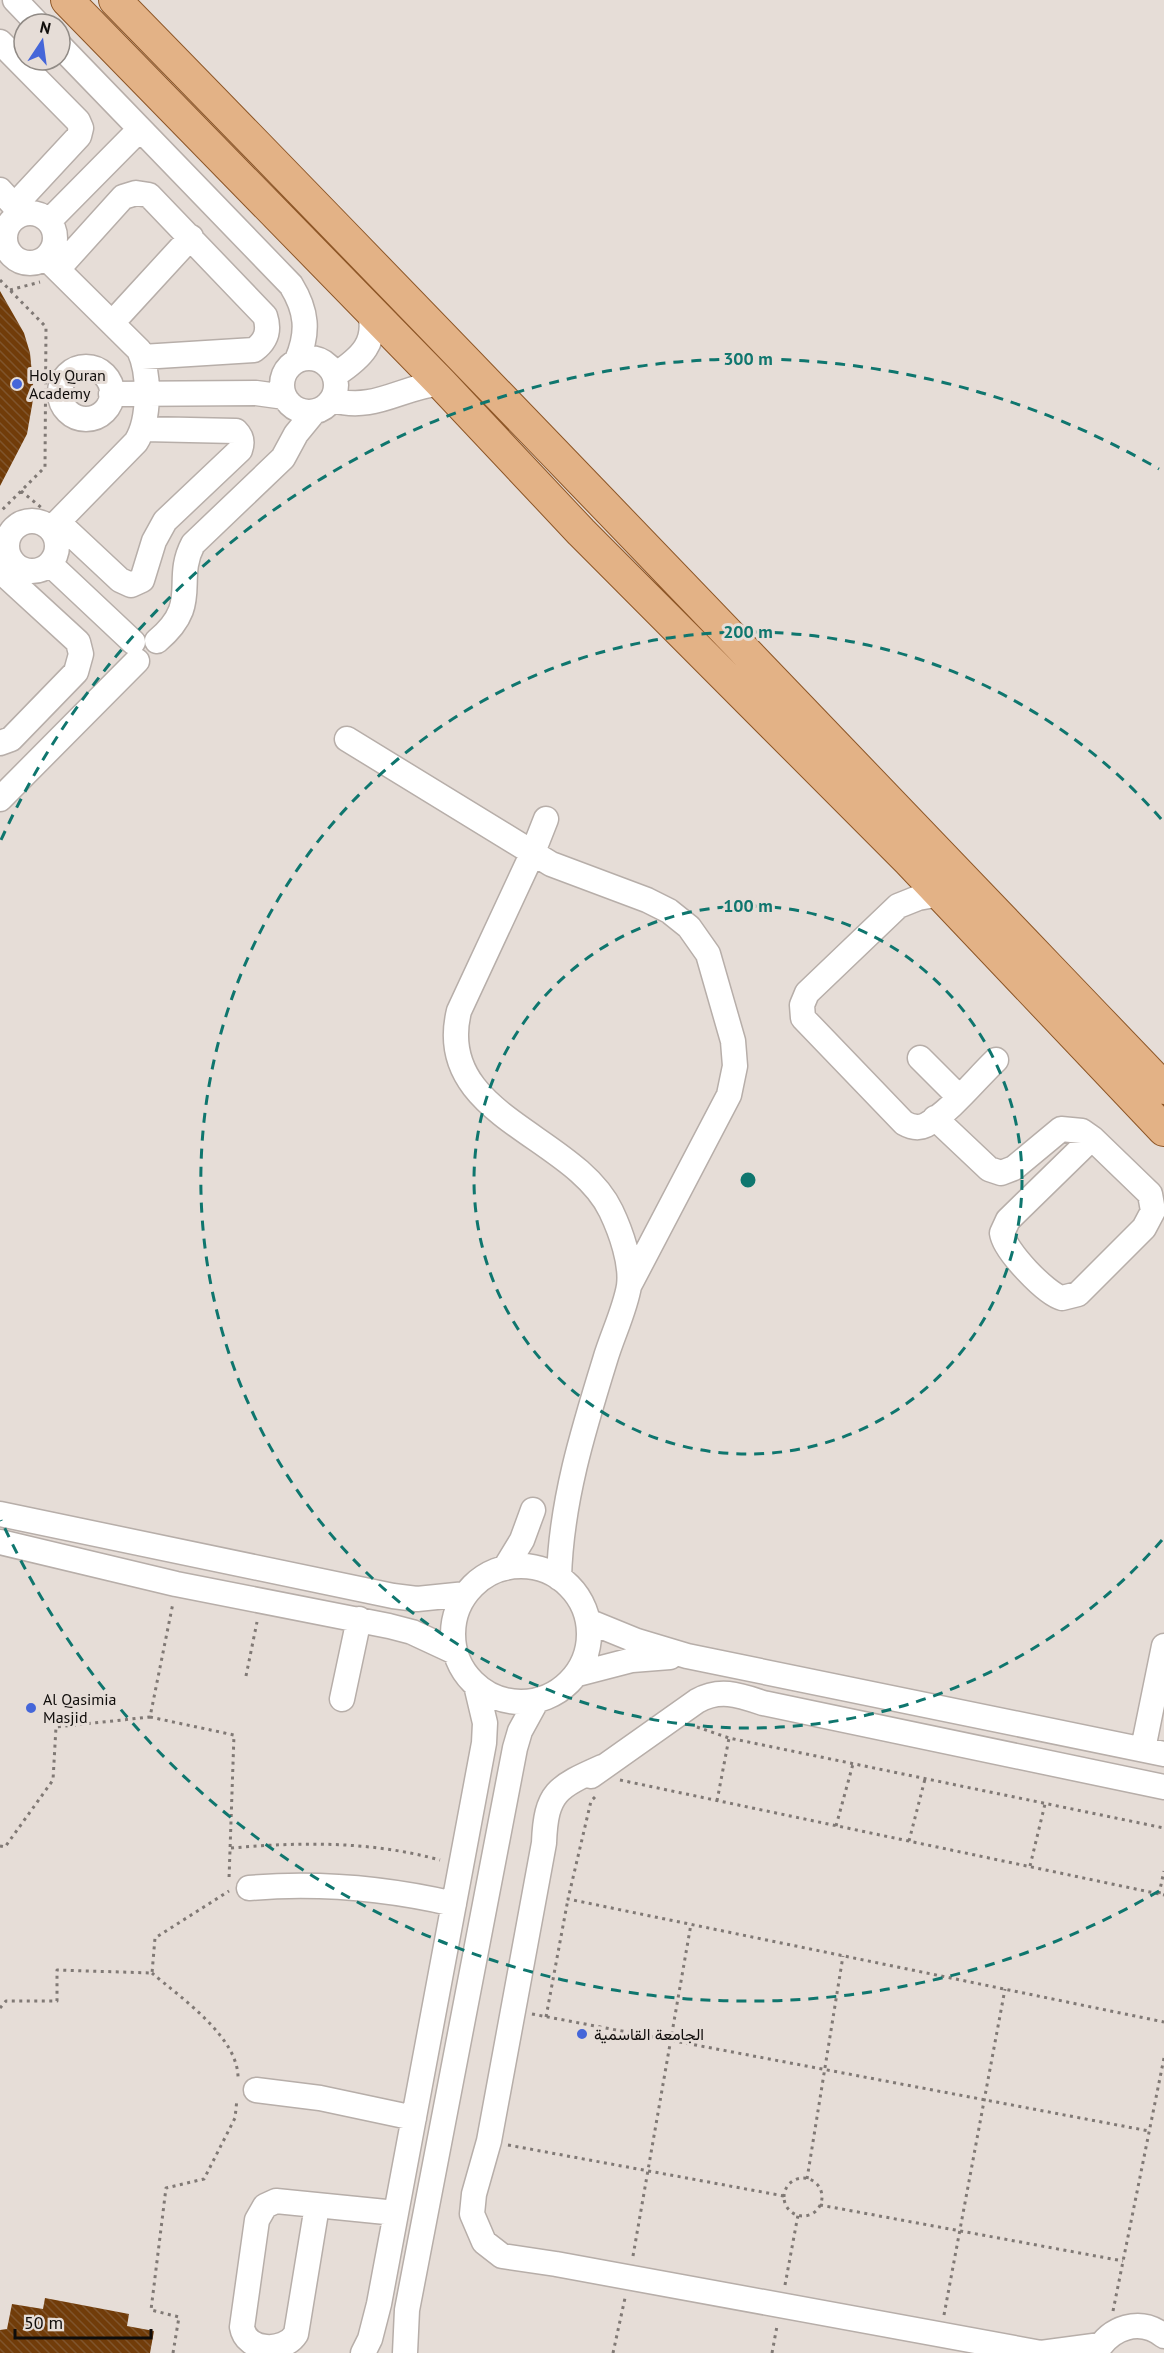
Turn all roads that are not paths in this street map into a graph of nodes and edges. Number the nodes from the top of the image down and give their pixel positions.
1 (15, 0) edge
2 (68, 0) edge
3 (115, 0) edge
4 (26, 12) edge
5 (0, 42) edge
6 (72, 58) edge
7 (140, 129) junction
8 (12, 203) edge
9 (49, 221) junction
10 (190, 237) junction
11 (52, 264) junction
12 (369, 309) junction
13 (113, 322) junction
14 (306, 334) junction
15 (142, 357) junction
16 (328, 368) junction
17 (441, 383) junction
18 (289, 385) junction
19 (111, 394) dead end
20 (146, 394) junction
21 (323, 406) junction
22 (144, 429) junction
23 (296, 434) junction
24 (55, 526) junction
25 (50, 564) junction
26 (13, 576) edge
27 (135, 651) junction
28 (347, 740) dead end
29 (0, 743) edge
30 (0, 799) edge
31 (546, 819) dead end
32 (533, 852) junction
33 (909, 861) junction
34 (940, 894) junction
35 (898, 906) junction
36 (920, 1058) dead end
37 (996, 1060) dead end
38 (1164, 1088) edge
39 (958, 1096) junction
40 (935, 1118) junction
41 (1164, 1130) edge
42 (1092, 1138) junction
43 (629, 1286) junction
44 (532, 1510) dead end
45 (0, 1514) edge
46 (0, 1542) edge
47 (505, 1568) junction
48 (559, 1578) junction
49 (466, 1594) junction
50 (359, 1620) junction
51 (588, 1621) junction
52 (1164, 1646) edge
53 (456, 1652) junction
54 (687, 1656) junction
55 (578, 1674) junction
56 (476, 1685) junction
57 (342, 1699) dead end
58 (537, 1701) junction
59 (1154, 1752) edge
60 (1164, 1787) edge
61 (249, 1888) dead end
62 (454, 1904) junction
63 (244, 2090) road end
64 (414, 2118) junction
65 (317, 2206) junction
66 (396, 2213) junction
67 (1164, 2336) edge
68 (1102, 2345) edge
69 (363, 2353) edge
70 (405, 2353) edge
71 (1041, 2353) edge

1 - 4 street
2 - 12 main road
3 - 38 main road
5 - 8 street
6 - 7 street
7 - 9 street
7 - 14 street
8 - 9 street
8 - 11 street
9 - 11 street
10 - 11 street
10 - 13 street
10 - 15 street
11 - 13 street
12 - 16 street
12 - 17 main road
13 - 15 street
14 - 16 street
14 - 18 street
15 - 20 street
16 - 18 street
16 - 21 street
17 - 21 street
17 - 33 main road
18 - 20 street
18 - 21 street
18 - 23 street
19 - 20 street
20 - 22 street
21 - 23 street
22 - 24 street
22 - 24 street
23 - 27 street
24 - 25 street
24 - 26 street
25 - 26 street
25 - 27 street
26 - 29 street
27 - 30 street
28 - 32 street
31 - 32 street
32 - 43 street
32 - 43 street
33 - 34 main road
33 - 35 street
34 - 35 street
34 - 41 main road
35 - 40 street
36 - 39 street
37 - 39 street
39 - 40 street
40 - 42 street
42 - 42 street
43 - 48 street
44 - 47 street
45 - 49 street
46 - 50 street
47 - 48 street
47 - 49 street
48 - 51 street
49 - 53 street
50 - 53 street
50 - 57 street
51 - 54 street
51 - 55 street
52 - 59 street
53 - 56 street
54 - 55 street
54 - 59 street
55 - 58 street
56 - 58 street
56 - 62 street
58 - 70 street
60 - 71 street
61 - 62 street
62 - 64 street
63 - 64 street
64 - 66 street
65 - 65 street
65 - 66 street
66 - 69 street
67 - 68 street
68 - 71 street

